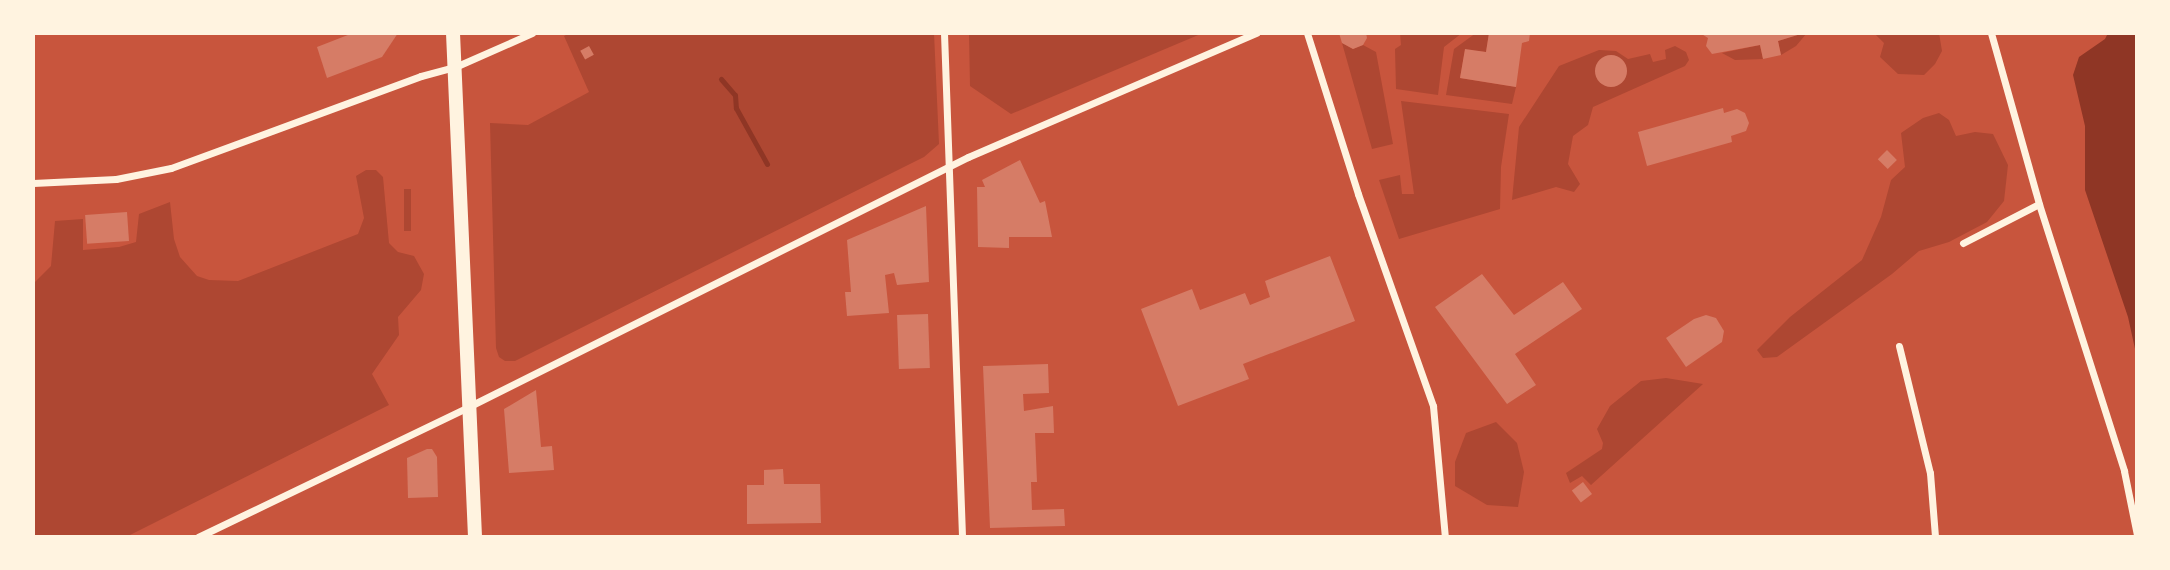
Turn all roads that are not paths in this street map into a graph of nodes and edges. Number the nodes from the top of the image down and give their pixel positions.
1 (453, 33) edge
2 (532, 33) edge
3 (944, 33) edge
4 (1256, 33) edge
5 (1307, 33) edge
6 (1991, 33) edge
7 (454, 67) junction
8 (951, 165) junction
9 (33, 183) edge
10 (2039, 204) junction
11 (1963, 243) dead end
12 (1899, 346) dead end
13 (470, 406) junction
14 (2137, 536) edge
15 (198, 537) edge
16 (475, 537) edge
17 (962, 537) edge
18 (1445, 537) edge
19 (1935, 537) edge

1 - 7 main road
2 - 7 street
3 - 8 street
4 - 8 street
5 - 18 street
6 - 10 street
7 - 9 street
7 - 13 main road
8 - 13 street
8 - 17 street
10 - 11 street
10 - 14 street
12 - 19 street
13 - 15 street
13 - 16 main road

